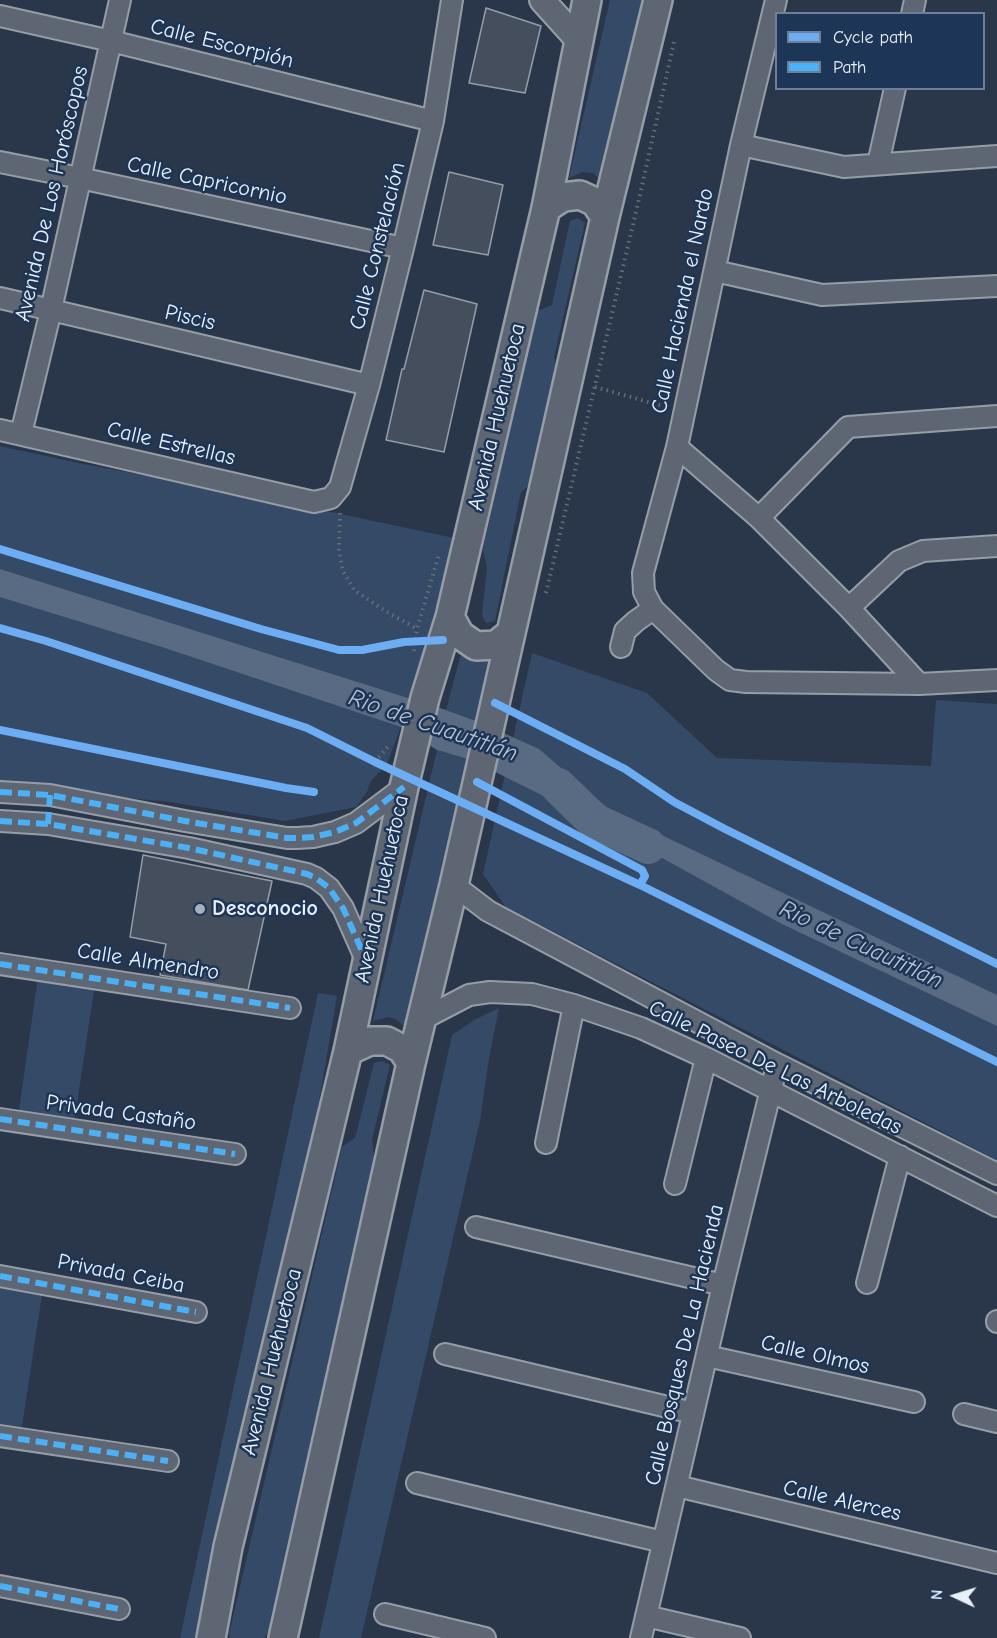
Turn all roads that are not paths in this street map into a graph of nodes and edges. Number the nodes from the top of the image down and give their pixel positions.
1 (120, 0) edge
2 (452, 0) edge
3 (542, 0) edge
4 (587, 0) edge
5 (658, 0) edge
6 (776, 0) edge
7 (0, 16) edge
8 (111, 41) junction
9 (579, 41) junction
10 (895, 90) edge
11 (433, 121) junction
12 (741, 145) junction
13 (997, 156) edge
14 (0, 162) edge
15 (878, 164) junction
16 (80, 178) junction
17 (546, 208) junction
18 (604, 217) junction
19 (403, 248) junction
20 (715, 271) junction
21 (997, 286) edge
22 (0, 298) edge
23 (51, 310) junction
24 (369, 385) junction
25 (997, 416) edge
26 (0, 430) edge
27 (21, 434) junction
28 (677, 447) junction
29 (336, 492) joint
30 (759, 518) junction
31 (997, 546) edge
32 (849, 608) junction
33 (653, 609) junction
34 (446, 630) junction
35 (511, 633) junction
36 (621, 647) dead end
37 (997, 680) edge
38 (919, 684) junction
39 (404, 787) junction
40 (0, 792) edge
41 (50, 795) junction
42 (0, 821) edge
43 (48, 824) junction
44 (454, 885) junction
45 (366, 960) junction
46 (0, 964) edge
47 (574, 1005) junction
48 (290, 1008) dead end
49 (423, 1019) junction
50 (348, 1051) junction
51 (706, 1058) junction
52 (411, 1063) junction
53 (777, 1064) junction
54 (771, 1089) junction
55 (0, 1119) edge
56 (546, 1143) dead end
57 (235, 1154) dead end
58 (900, 1156) junction
59 (997, 1174) edge
60 (675, 1184) dead end
61 (997, 1206) edge
62 (476, 1227) dead end
63 (0, 1276) edge
64 (867, 1283) dead end
65 (723, 1285) junction
66 (196, 1312) dead end
67 (445, 1354) dead end
68 (707, 1356) junction
69 (914, 1402) dead end
70 (693, 1413) junction
71 (964, 1414) dead end
72 (997, 1422) edge
73 (6, 1437) edge
74 (168, 1461) dead end
75 (417, 1483) dead end
76 (676, 1486) junction
77 (663, 1542) junction
78 (997, 1563) edge
79 (0, 1586) edge
80 (119, 1609) dead end
81 (385, 1614) dead end
82 (646, 1616) junction
83 (211, 1638) edge
84 (283, 1638) edge
85 (485, 1638) edge
86 (641, 1638) edge
87 (740, 1638) edge

1 - 8 street, Avenida De Los Horóscopos
2 - 11 street, Calle Constelación
3 - 9 street
4 - 9 main road, Avenida Huehuetoca
5 - 18 main road
6 - 12 street, Calle Hacienda el Nardo
7 - 8 street, Calle Escorpión
8 - 11 street, Calle Escorpión
8 - 16 street, Avenida De Los Horóscopos
9 - 17 main road, Avenida Huehuetoca
10 - 15 street
11 - 19 street, Calle Constelación
12 - 15 street
12 - 20 street, Calle Hacienda el Nardo
13 - 15 street
14 - 16 street, Calle Capricornio
16 - 19 street, Calle Capricornio
16 - 23 street, Avenida De Los Horóscopos
17 - 18 main road
17 - 34 main road, Avenida Huehuetoca
18 - 35 main road
19 - 24 street, Calle Constelación
20 - 21 street
20 - 28 street, Calle Hacienda el Nardo
22 - 23 street, Piscis
23 - 24 street, Piscis
23 - 27 street, Avenida De Los Horóscopos
24 - 29 street, Calle Constelación
25 - 30 street
26 - 27 street, Calle Estrellas
27 - 29 street, Calle Estrellas
28 - 30 street
28 - 33 street, Calle Hacienda el Nardo
30 - 32 street
31 - 32 street
32 - 38 street
33 - 36 street
33 - 38 street, Calle Hacienda el Nardo
34 - 35 main road
34 - 39 main road, Avenida Huehuetoca
35 - 44 main road
37 - 38 street, Calle Hacienda el Nardo
39 - 41 street
39 - 45 main road, Avenida Huehuetoca
40 - 41 street
41 - 43 street
42 - 43 street
43 - 45 street
44 - 49 main road
44 - 53 street, Calle Paseo De Las Arboledas
45 - 50 main road, Avenida Huehuetoca
46 - 48 street, Calle Almendro
47 - 49 street, Calle Paseo De Las Arboledas
47 - 51 street, Calle Paseo De Las Arboledas
47 - 56 street
49 - 52 main road
50 - 52 main road
50 - 83 main road, Avenida Huehuetoca
51 - 54 street, Calle Paseo De Las Arboledas
51 - 60 street
52 - 84 main road
53 - 54 street, Calle Bosques De La Hacienda
53 - 59 street, Calle Paseo De Las Arboledas
54 - 58 street, Calle Paseo De Las Arboledas
54 - 65 street, Calle Bosques De La Hacienda
55 - 57 street, Privada Castaño
58 - 61 street, Calle Paseo De Las Arboledas
58 - 64 street
62 - 65 street
63 - 66 street, Privada Ceiba
65 - 68 street, Calle Bosques De La Hacienda
67 - 70 street
68 - 69 street, Calle Olmos
68 - 70 street, Calle Bosques De La Hacienda
70 - 76 street, Calle Bosques De La Hacienda
71 - 72 street
73 - 74 street
75 - 77 street
76 - 77 street, Calle Bosques De La Hacienda
76 - 78 street, Calle Alerces
77 - 82 street, Calle Bosques De La Hacienda
79 - 80 street
81 - 85 street
82 - 86 street, Calle Bosques De La Hacienda
82 - 87 street

